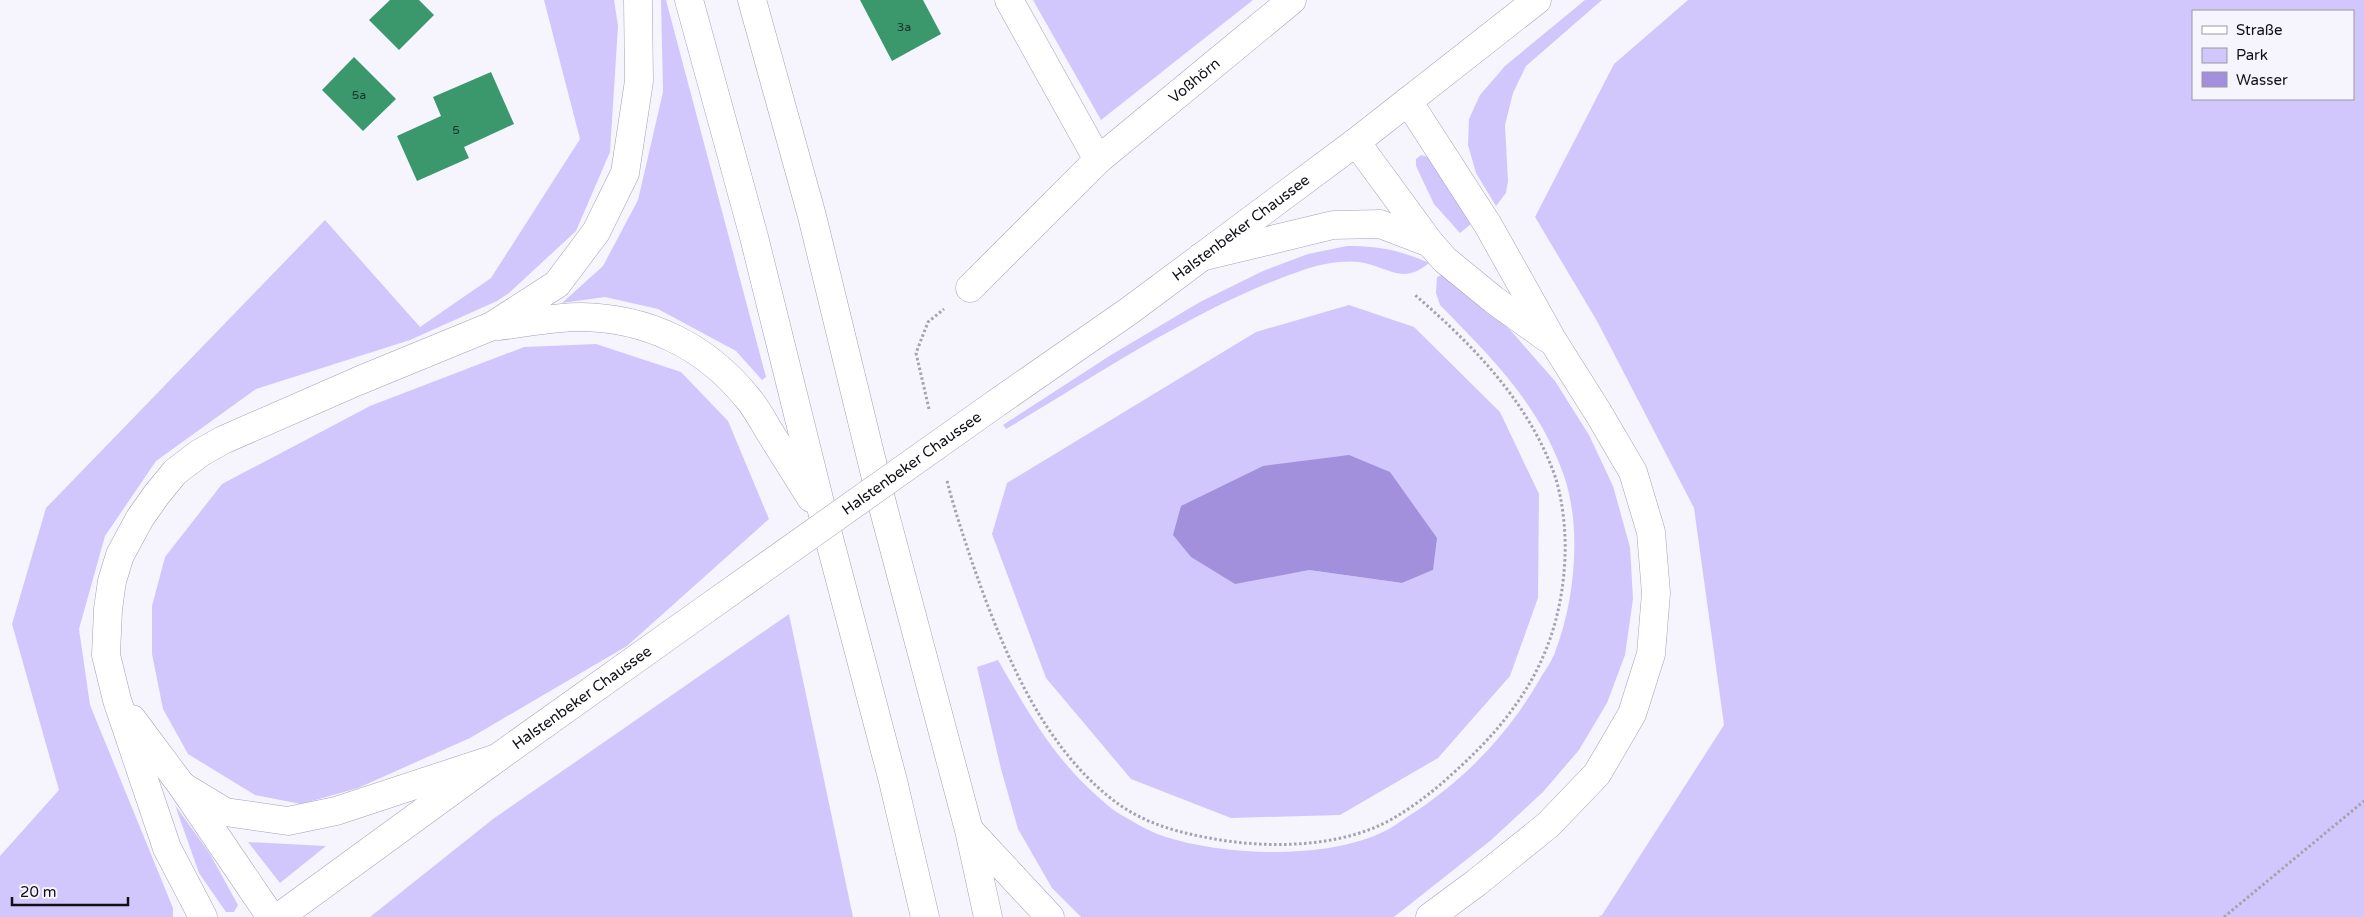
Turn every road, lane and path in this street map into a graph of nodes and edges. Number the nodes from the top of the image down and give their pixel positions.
1 (638, 0) edge
2 (689, 0) edge
3 (752, 0) edge
4 (1009, 0) edge
5 (1292, 0) edge
6 (1537, 0) edge
7 (1408, 101) junction
8 (1356, 142) junction
9 (1098, 160) junction
10 (1430, 243) junction
11 (1201, 256) junction
12 (970, 288) joint
13 (1415, 295) dead end
14 (492, 326) junction
15 (1553, 341) junction
16 (929, 410) dead end
17 (945, 474) dead end
18 (824, 519) junction
19 (118, 700) junction
20 (497, 758) junction
21 (182, 786) junction
22 (2364, 801) edge
23 (969, 830) junction
24 (203, 917) edge
25 (271, 917) edge
26 (279, 917) edge
27 (925, 917) edge
28 (988, 917) edge
29 (1050, 917) edge
30 (1430, 917) edge
31 (2224, 917) edge

1 - 14 main road
2 - 18 main road
3 - 23 main road
4 - 9 main road
5 - 9 main road, Voßhörn
6 - 7 main road, Halstenbeker Chaussee
7 - 8 main road, Halstenbeker Chaussee
7 - 15 main road
8 - 10 main road
8 - 11 main road, Halstenbeker Chaussee
9 - 12 main road, Voßhörn
10 - 11 main road
10 - 15 main road
11 - 20 main road, Halstenbeker Chaussee, bridge
12 - 16 path
13 - 17 path
14 - 18 main road
14 - 19 main road
15 - 30 main road
18 - 27 main road
19 - 21 main road
19 - 24 main road
20 - 21 main road
20 - 26 main road, Halstenbeker Chaussee
21 - 25 main road
22 - 31 path
23 - 28 main road
23 - 29 main road

